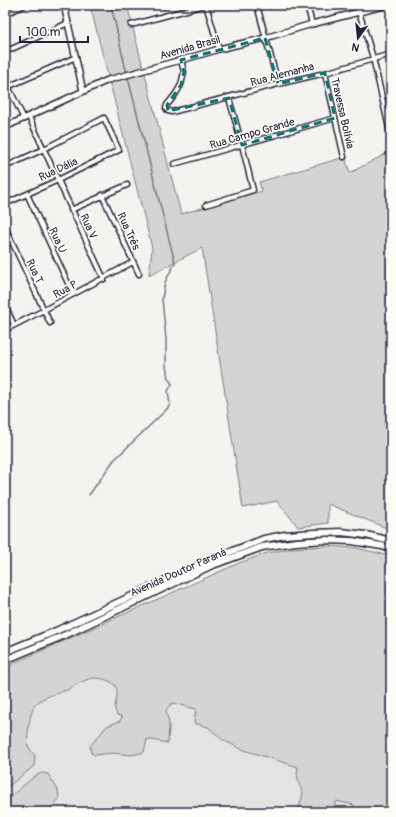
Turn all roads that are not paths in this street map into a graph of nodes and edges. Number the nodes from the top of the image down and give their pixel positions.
1 (25, 5) edge
2 (64, 5) edge
3 (206, 5) edge
4 (256, 5) edge
5 (307, 5) edge
6 (357, 5) edge
7 (387, 5) edge
8 (359, 12) junction
9 (5, 14) edge
10 (68, 23) junction
11 (312, 24) junction
12 (131, 25) dead end
13 (265, 38) junction
14 (219, 49) junction
15 (5, 52) edge
16 (391, 54) edge
17 (76, 57) junction
18 (373, 58) junction
19 (180, 60) junction
20 (325, 73) junction
21 (5, 80) edge
22 (278, 84) junction
23 (7, 87) edge
24 (83, 91) junction
25 (229, 98) junction
26 (26, 118) junction
27 (335, 118) junction
28 (5, 127) edge
29 (391, 136) edge
30 (242, 145) junction
31 (44, 149) junction
32 (344, 157) dead end
33 (174, 164) dead end
34 (5, 167) edge
35 (58, 180) junction
36 (127, 185) dead end
37 (27, 194) junction
38 (102, 195) junction
39 (5, 204) edge
40 (206, 205) dead end
41 (71, 210) junction
42 (5, 227) edge
43 (133, 262) junction
44 (139, 274) dead end
45 (104, 279) junction
46 (73, 294) junction
47 (5, 306) edge
48 (44, 310) junction
49 (50, 323) dead end
50 (14, 325) junction
51 (5, 330) edge
52 (391, 541) edge
53 (391, 549) edge
54 (5, 652) edge
55 (5, 660) edge

1 - 9 street
2 - 10 street
3 - 12 street
3 - 14 street
4 - 13 street
5 - 11 street
6 - 8 street
7 - 8 street, Avenida Brasil
8 - 11 street, Avenida Brasil
8 - 18 street
10 - 15 street
10 - 17 street
11 - 13 street, Avenida Brasil
13 - 14 street, Avenida Brasil
13 - 22 street
14 - 19 street, Avenida Brasil
16 - 18 street, Rua Alemanha
17 - 23 street
17 - 24 street
18 - 20 street, Rua Alemanha
18 - 29 street
19 - 24 street, Avenida Brasil
19 - 25 street, Rua Alemanha
20 - 22 street, Rua Alemanha
20 - 27 street, Travessa Bolívia
21 - 23 street, Rua V
22 - 25 street, Rua Alemanha
23 - 26 street, Rua V
24 - 26 street, Avenida Brasil
25 - 30 street
26 - 28 street, Avenida Brasil
26 - 31 street, Rua V
27 - 30 street, Rua Campo Grande
27 - 32 street, Travessa Bolívia
30 - 33 street, Rua Campo Grande
30 - 40 street
31 - 34 street
31 - 35 street, Rua V
31 - 35 street, Rua Dália
35 - 37 street, Rua Dália
35 - 41 street, Rua V
36 - 38 street
37 - 39 street, Rua Dália
37 - 46 street, Rua U
38 - 41 street
38 - 43 street, Rua Três
41 - 45 street, Rua V
42 - 48 street, Rua T
43 - 44 street, Rua Três
43 - 45 street, Rua P
45 - 46 street, Rua P
46 - 48 street, Rua P
47 - 50 street
48 - 49 street, Rua T
48 - 50 street, Rua P
50 - 51 street, Rua P
52 - 54 main road, Avenida Doutor Paraná
53 - 55 main road, Avenida Doutor Paraná

